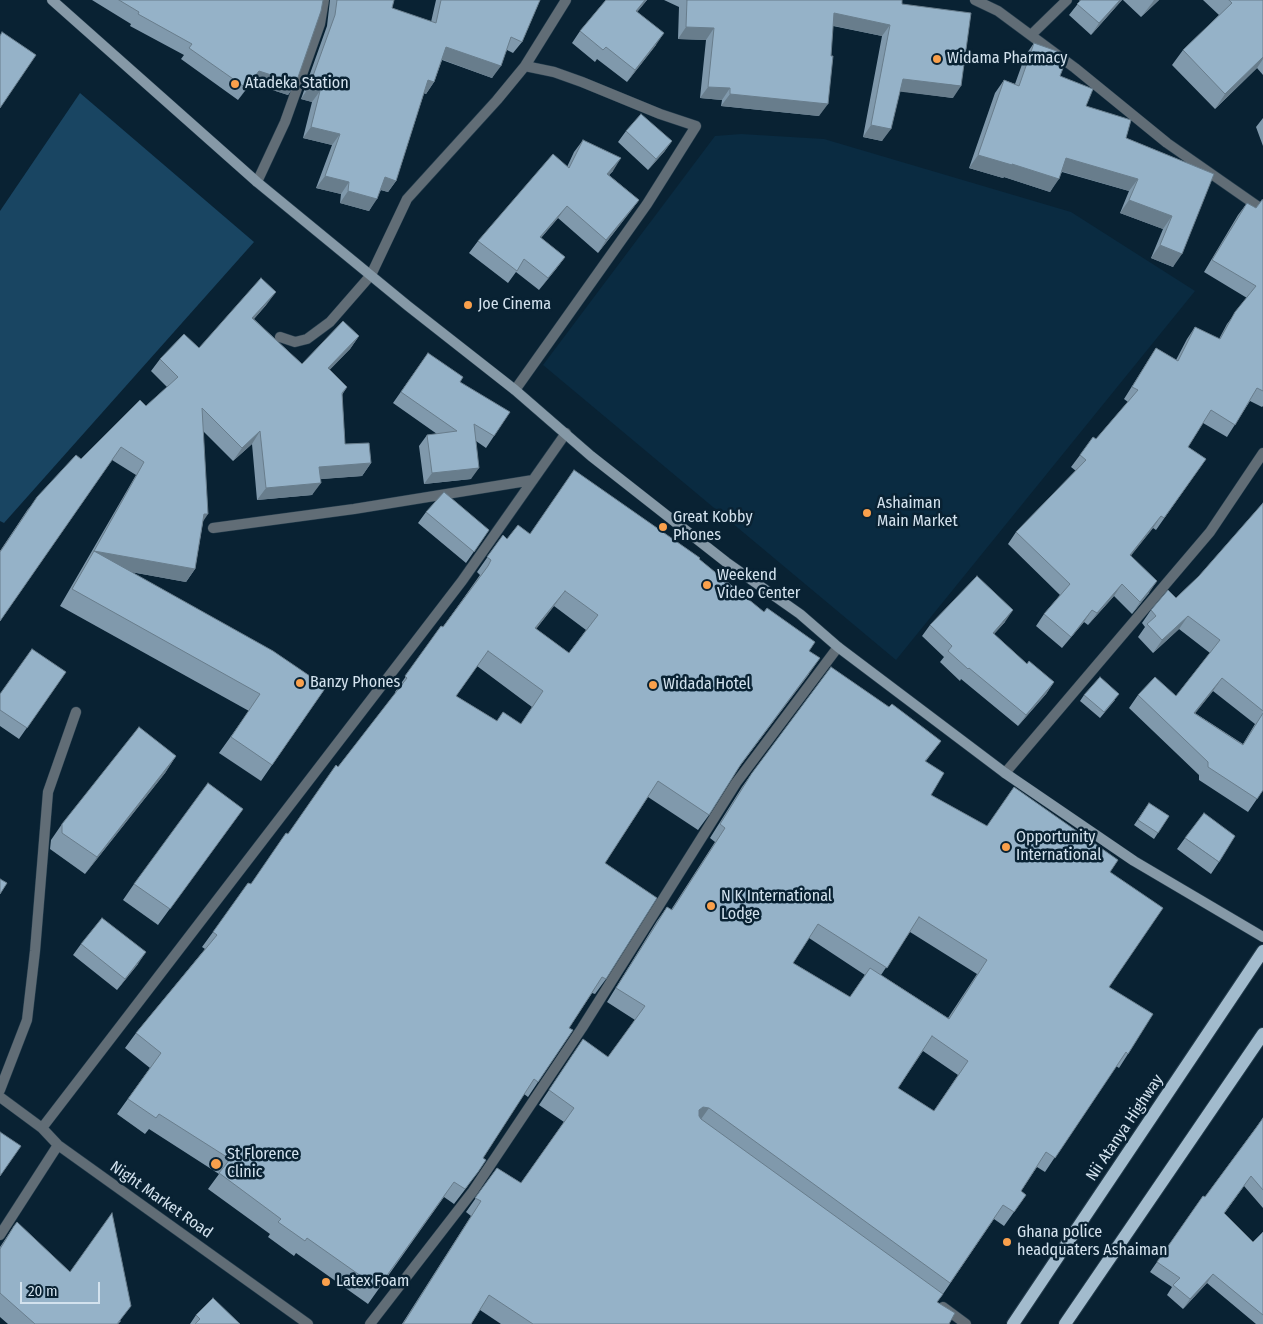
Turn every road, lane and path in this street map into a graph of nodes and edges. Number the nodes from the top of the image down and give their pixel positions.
1 (52, 0) edge
2 (324, 0) edge
3 (566, 0) edge
4 (975, 0) edge
5 (1067, 0) edge
6 (1031, 35) junction
7 (525, 66) junction
8 (257, 182) junction
9 (1263, 210) edge
10 (371, 274) junction
11 (280, 337) dead end
12 (515, 390) junction
13 (566, 432) junction
14 (1263, 453) edge
15 (533, 480) junction
16 (213, 528) dead end
17 (838, 647) junction
18 (76, 712) dead end
19 (1005, 773) junction
20 (1263, 937) edge
21 (1263, 951) edge
22 (1263, 1034) edge
23 (0, 1090) edge
24 (0, 1097) edge
25 (42, 1128) junction
26 (58, 1145) junction
27 (0, 1235) edge
28 (934, 1301) edge
29 (308, 1324) edge
30 (370, 1324) edge
31 (966, 1324) edge
32 (1014, 1324) edge
33 (1065, 1324) edge

1 - 8 main road
2 - 8 street
3 - 7 street
4 - 6 street
5 - 6 street
6 - 9 street
7 - 10 street
7 - 12 street
8 - 10 main road
10 - 11 street
10 - 12 main road
12 - 13 main road
13 - 15 street
13 - 17 main road
14 - 19 street
15 - 16 street
15 - 25 street
17 - 19 main road
17 - 30 street
18 - 23 street
19 - 20 main road
21 - 32 main road, Nii Atanya Highway
22 - 33 main road
24 - 25 street, Night Market Road
25 - 26 street, Night Market Road
26 - 27 street
26 - 29 street, Night Market Road
28 - 31 street

